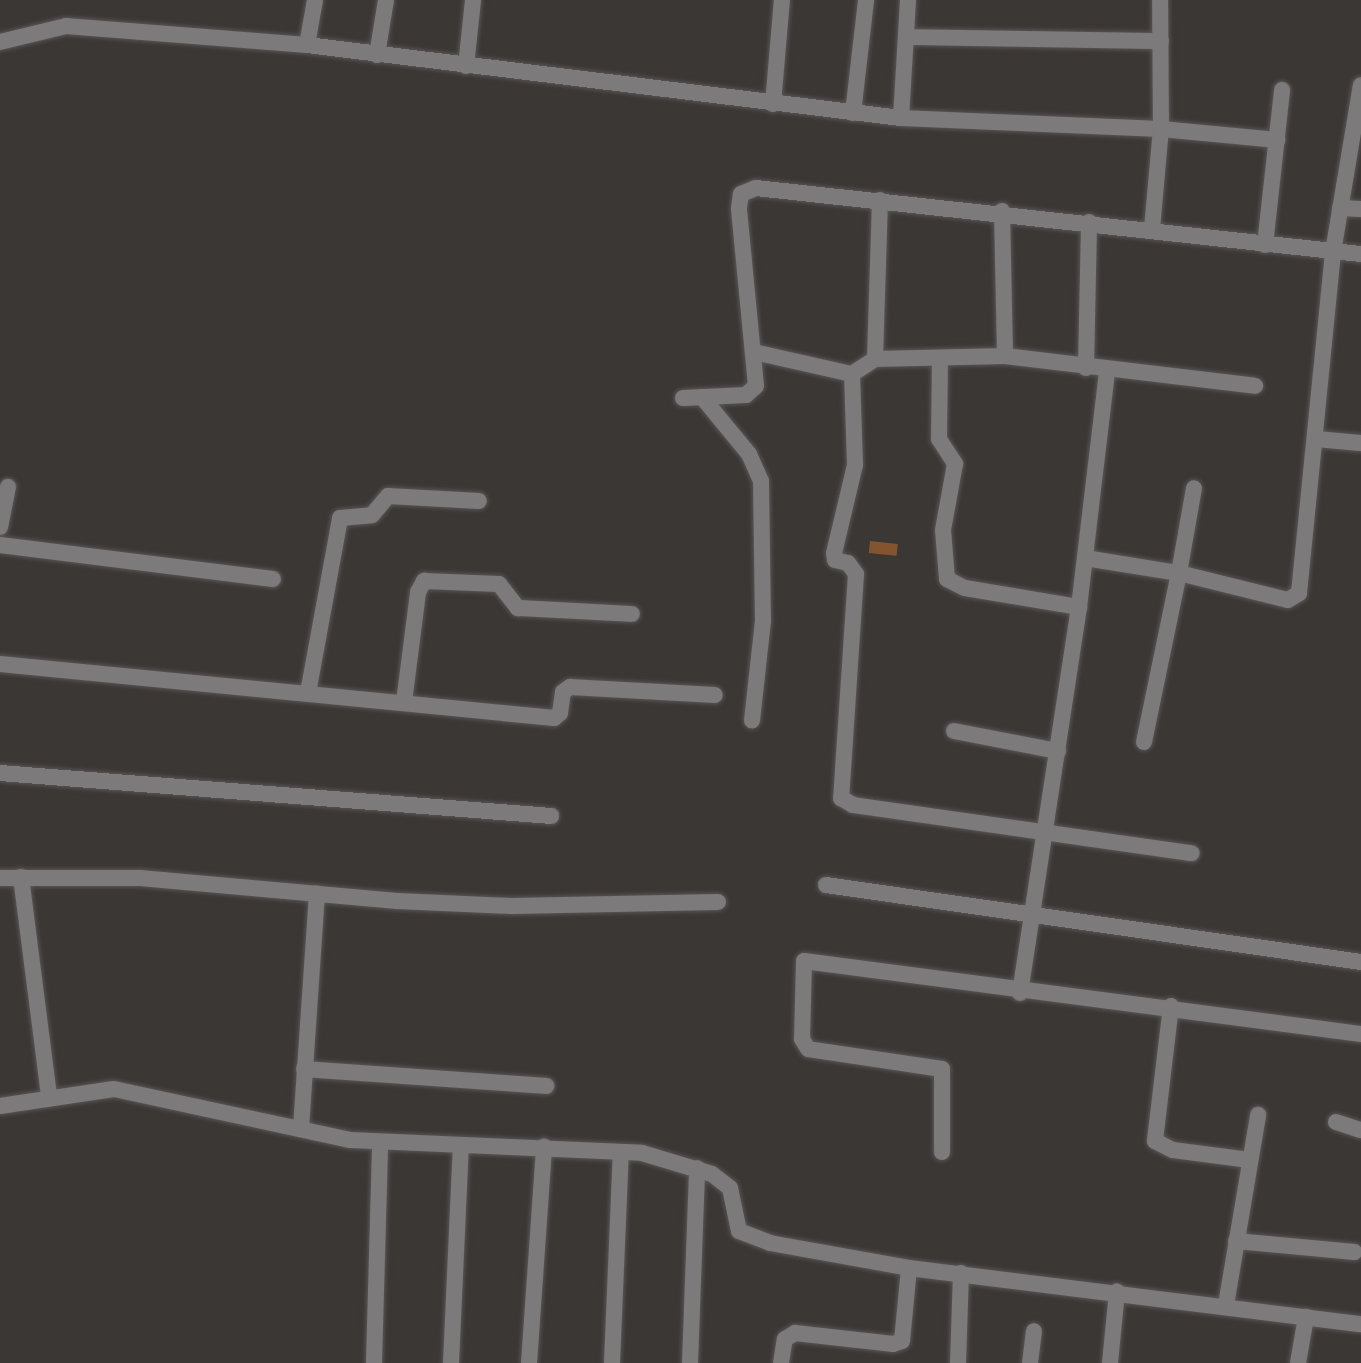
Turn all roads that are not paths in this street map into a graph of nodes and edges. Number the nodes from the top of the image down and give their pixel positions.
1 (315, 0) edge
2 (386, 0) edge
3 (473, 0) edge
4 (782, 0) edge
5 (866, 0) edge
6 (908, 0) edge
7 (1160, 0) edge
8 (906, 37) junction
9 (1161, 41) junction
10 (0, 42) edge
11 (307, 45) junction
12 (377, 55) junction
13 (466, 66) junction
14 (1361, 85) edge
15 (1282, 90) dead end
16 (773, 104) junction
17 (853, 113) junction
18 (901, 118) junction
19 (1161, 129) junction
20 (1357, 133) edge
21 (1277, 140) junction
22 (880, 200) junction
23 (1340, 208) junction
24 (1361, 209) edge
25 (1002, 211) junction
26 (1089, 222) junction
27 (1152, 229) junction
28 (1265, 245) junction
29 (1333, 252) junction
30 (1361, 254) edge
31 (754, 352) junction
32 (1005, 356) junction
33 (940, 358) junction
34 (875, 359) junction
35 (1086, 368) junction
36 (1107, 371) junction
37 (852, 374) junction
38 (1255, 386) dead end
39 (702, 397) junction
40 (683, 398) dead end
41 (1316, 439) junction
42 (1361, 443) edge
43 (8, 487) dead end
44 (1194, 488) dead end
45 (479, 501) dead end
46 (0, 527) edge
47 (0, 545) edge
48 (1085, 558) junction
49 (1179, 573) junction
50 (273, 579) dead end
51 (1079, 607) junction
52 (632, 614) dead end
53 (0, 664) edge
54 (308, 693) junction
55 (715, 695) dead end
56 (404, 702) junction
57 (752, 720) dead end
58 (954, 731) dead end
59 (1144, 742) dead end
60 (1058, 751) junction
61 (0, 773) edge
62 (551, 816) dead end
63 (1045, 834) junction
64 (1192, 853) dead end
65 (21, 877) junction
66 (0, 878) edge
67 (826, 885) dead end
68 (317, 894) junction
69 (718, 902) dead end
70 (1033, 912) junction
71 (1361, 962) edge
72 (1020, 993) junction
73 (1171, 1006) junction
74 (1361, 1034) edge
75 (304, 1069) junction
76 (546, 1086) dead end
77 (49, 1096) junction
78 (0, 1106) edge
79 (1258, 1115) dead end
80 (1336, 1122) dead end
81 (301, 1128) junction
82 (1361, 1130) edge
83 (380, 1143) junction
84 (461, 1145) junction
85 (544, 1147) junction
86 (621, 1152) junction
87 (942, 1152) dead end
88 (1249, 1160) junction
89 (697, 1168) junction
90 (1236, 1241) junction
91 (1354, 1252) dead end
92 (909, 1268) junction
93 (961, 1273) junction
94 (1117, 1291) junction
95 (1226, 1305) junction
96 (1306, 1317) junction
97 (1361, 1324) edge
98 (1034, 1331) dead end
99 (374, 1363) edge
100 (451, 1363) edge
101 (529, 1363) edge
102 (612, 1363) edge
103 (690, 1363) edge
104 (781, 1363) edge
105 (958, 1363) edge
106 (1030, 1363) edge
107 (1110, 1363) edge
108 (1298, 1363) edge

1 - 11 street
2 - 12 street
3 - 13 street
4 - 16 street
5 - 17 street
6 - 8 street
7 - 9 street
8 - 9 street
8 - 18 street
9 - 19 street
10 - 11 street
11 - 12 street
12 - 13 street
13 - 16 street
14 - 20 street
15 - 21 street
16 - 17 street
17 - 18 street
18 - 19 street
19 - 21 street
19 - 27 street
20 - 23 street
21 - 28 street
22 - 25 street
22 - 31 street
22 - 34 street
23 - 24 street
23 - 29 street
25 - 26 street
25 - 32 street
26 - 27 street
26 - 35 street
27 - 28 street
28 - 29 street
29 - 30 street
29 - 41 street
31 - 37 street
31 - 39 street
32 - 33 street
32 - 35 street
33 - 34 street
33 - 51 street
34 - 37 street
35 - 36 street
36 - 38 street
36 - 48 street
37 - 63 street
39 - 40 street
39 - 57 street
41 - 42 street
41 - 49 street
43 - 46 street
44 - 49 street
45 - 54 street
47 - 50 street
48 - 49 street
48 - 51 street
49 - 59 street
51 - 60 street
52 - 56 street
53 - 54 street
54 - 56 street
55 - 56 street
58 - 60 street
60 - 63 street
61 - 62 street
63 - 64 street
63 - 70 street
65 - 66 street
65 - 68 street
65 - 77 street
67 - 70 street
68 - 69 street
68 - 75 street
70 - 71 street
70 - 72 street
72 - 73 street
72 - 87 street
73 - 74 street
73 - 88 street
75 - 76 street
75 - 81 street
77 - 78 street
77 - 81 street
79 - 88 street
80 - 82 street
81 - 83 street
83 - 84 street
83 - 99 street
84 - 85 street
84 - 100 street
85 - 86 street
85 - 101 street
86 - 89 street
86 - 102 street
88 - 90 street
89 - 92 street
89 - 103 street
90 - 91 street
90 - 95 street
92 - 93 street
92 - 104 street
93 - 94 street
93 - 105 street
94 - 95 street
94 - 107 street
95 - 96 street
96 - 97 street
96 - 108 street
98 - 106 street

